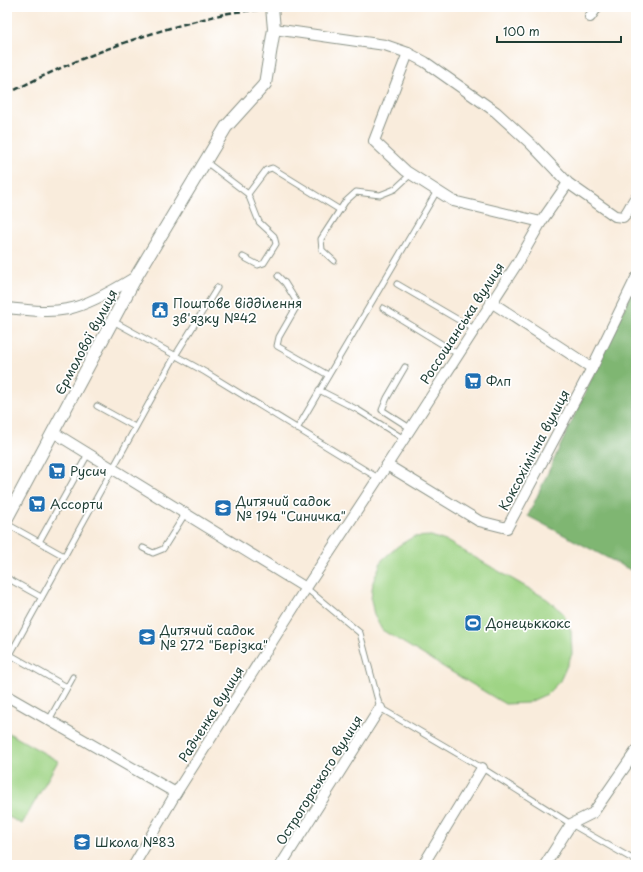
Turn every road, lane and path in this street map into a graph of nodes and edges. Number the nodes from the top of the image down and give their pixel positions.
1 (272, 7) edge
2 (597, 7) edge
3 (590, 17) dead end
4 (274, 29) junction
5 (408, 53) junction
6 (206, 162) junction
7 (410, 174) junction
8 (568, 183) junction
9 (437, 191) junction
10 (248, 194) junction
11 (636, 197) edge
12 (340, 210) junction
13 (541, 222) junction
14 (243, 257) dead end
15 (334, 262) dead end
16 (137, 276) junction
17 (278, 276) dead end
18 (636, 278) edge
19 (398, 284) dead end
20 (217, 288) dead end
21 (491, 302) junction
22 (7, 308) edge
23 (383, 308) dead end
24 (113, 321) junction
25 (474, 329) junction
26 (458, 354) junction
27 (175, 356) junction
28 (406, 367) dead end
29 (592, 368) junction
30 (328, 375) junction
31 (319, 390) junction
32 (97, 406) dead end
33 (135, 427) junction
34 (410, 428) junction
35 (297, 429) junction
36 (53, 432) junction
37 (404, 439) junction
38 (88, 454) junction
39 (387, 465) junction
40 (112, 469) junction
41 (378, 478) junction
42 (185, 514) junction
43 (8, 517) edge
44 (39, 542) junction
45 (143, 548) dead end
46 (64, 556) junction
47 (7, 578) edge
48 (306, 588) junction
49 (41, 597) junction
50 (8, 656) edge
51 (73, 677) dead end
52 (67, 687) junction
53 (7, 696) edge
54 (380, 708) junction
55 (49, 720) junction
56 (636, 751) edge
57 (482, 768) junction
58 (176, 793) junction
59 (571, 824) junction
60 (636, 861) edge
61 (134, 865) edge
62 (281, 865) edge
63 (423, 865) edge
64 (545, 865) edge

1 - 4 street, Єрмолової вулиця
2 - 3 street
4 - 5 street
4 - 6 street, Єрмолової вулиця
5 - 7 street
5 - 8 street
6 - 10 lane
6 - 16 street, Єрмолової вулиця
7 - 9 street
7 - 12 lane
8 - 11 street
8 - 13 street, Россошанська вулиця
9 - 13 street
9 - 30 lane
10 - 12 lane
10 - 14 lane
12 - 15 lane
13 - 21 street, Россошанська вулиця
16 - 22 street
16 - 24 street, Єрмолової вулиця
17 - 30 lane
18 - 29 street, Коксохімічна вулиця
19 - 25 lane
20 - 27 lane
21 - 25 street, Россошанська вулиця
21 - 29 street
23 - 26 lane
24 - 27 lane
24 - 36 street, Єрмолової вулиця
25 - 26 street, Россошанська вулиця
26 - 34 street, Россошанська вулиця
27 - 33 lane
27 - 35 lane
28 - 34 lane
29 - 39 street, Коксохімічна вулиця
30 - 31 lane
31 - 35 lane
31 - 37 lane
32 - 33 lane
33 - 40 lane
34 - 37 street, Россошанська вулиця
35 - 41 lane
36 - 38 street
36 - 43 street, Єрмолової вулиця
37 - 39 street, Россошанська вулиця
38 - 40 street
38 - 44 lane
39 - 41 street, Россошанська вулиця
40 - 42 street
40 - 46 lane
41 - 48 street, Радченка вулиця
42 - 45 lane
42 - 48 street
43 - 44 lane
44 - 46 lane
46 - 49 lane
47 - 49 lane
48 - 54 lane
48 - 58 street, Радченка вулиця
49 - 50 lane
50 - 52 lane
51 - 52 lane
52 - 55 lane
53 - 55 street
54 - 57 lane
54 - 62 street, Острогорського вулиця
55 - 58 street
56 - 59 street
57 - 59 lane
57 - 63 street
58 - 61 street, Радченка вулиця
59 - 60 lane
59 - 64 street

